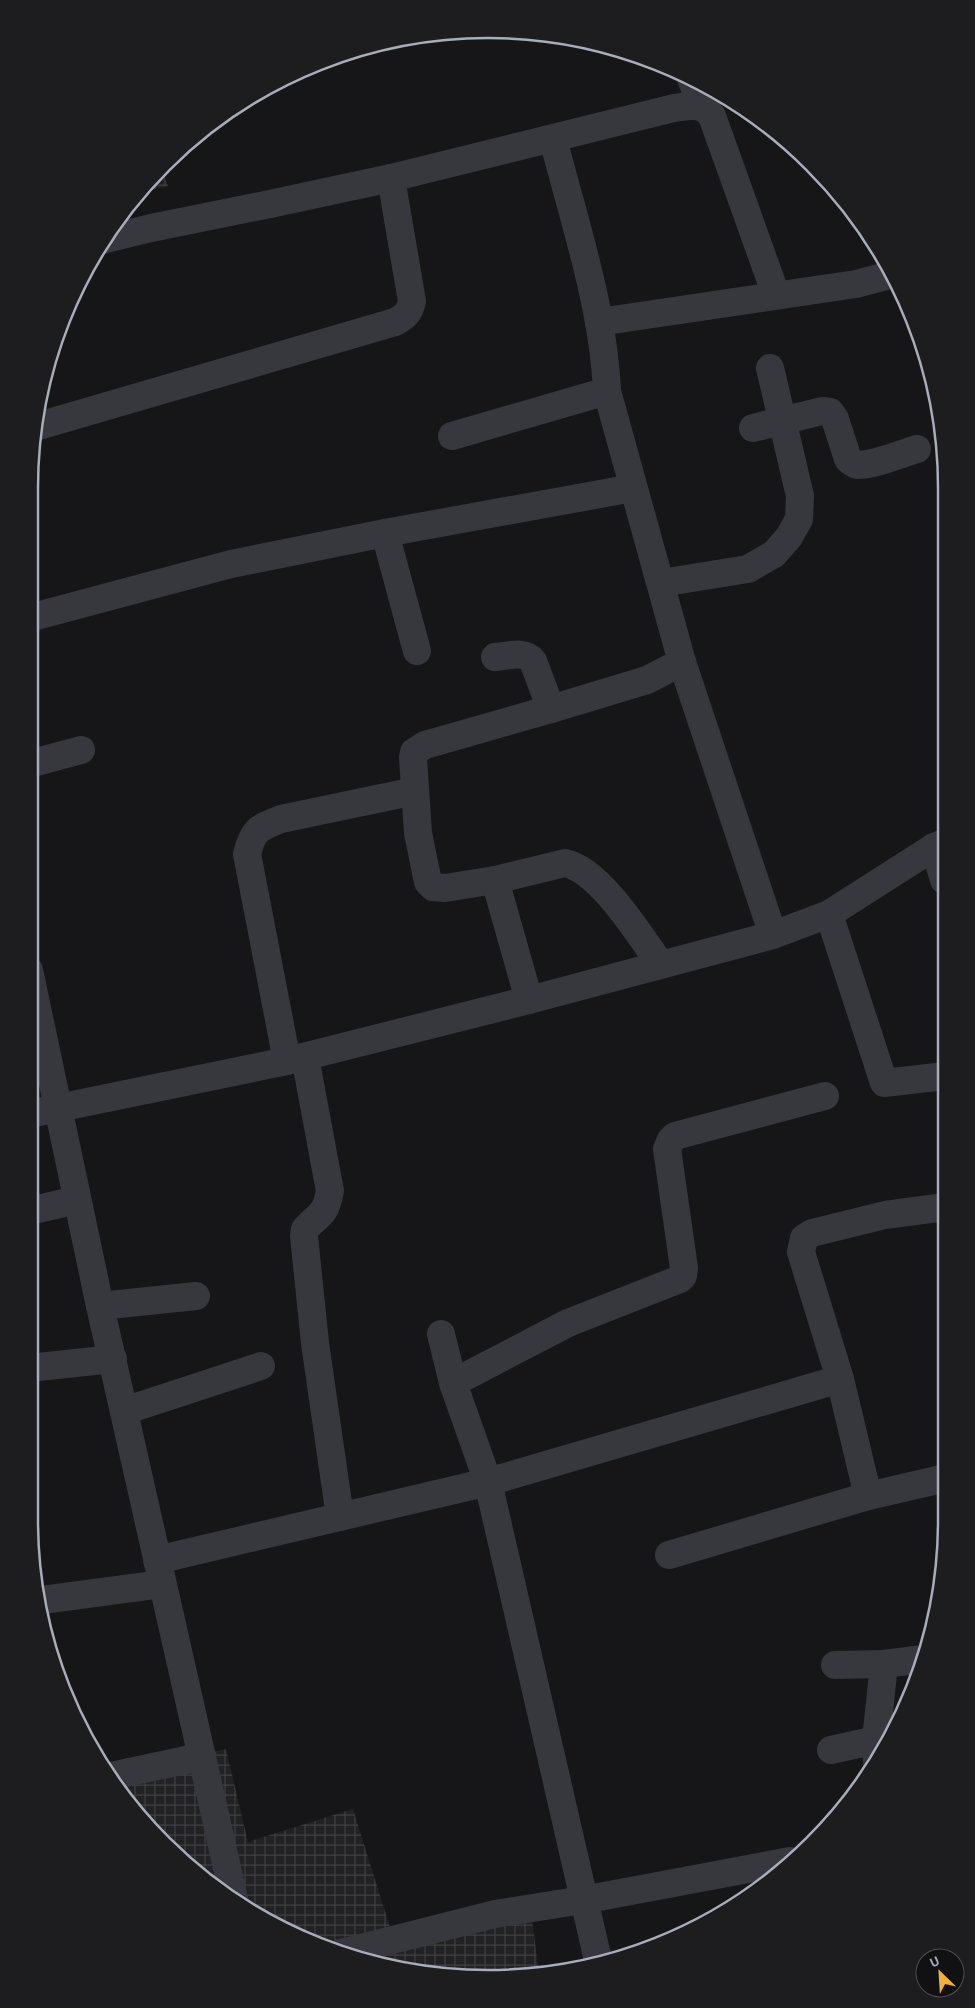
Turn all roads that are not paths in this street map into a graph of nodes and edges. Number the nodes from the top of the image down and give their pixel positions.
1 (695, 88) edge
2 (702, 106) junction
3 (553, 139) junction
4 (391, 178) junction
5 (113, 237) edge
6 (885, 276) edge
7 (776, 295) junction
8 (598, 322) junction
9 (770, 368) dead end
10 (607, 391) junction
11 (782, 422) junction
12 (42, 425) edge
13 (753, 428) dead end
14 (452, 436) dead end
15 (917, 449) dead end
16 (633, 488) junction
17 (384, 533) junction
18 (661, 583) junction
19 (37, 616) edge
20 (417, 651) dead end
21 (495, 657) dead end
22 (682, 662) junction
23 (552, 709) junction
24 (81, 750) dead end
25 (37, 762) edge
26 (415, 791) junction
27 (938, 846) edge
28 (495, 880) junction
29 (829, 914) junction
30 (772, 935) junction
31 (661, 965) junction
32 (529, 1000) junction
33 (37, 1008) edge
34 (296, 1059) junction
35 (938, 1077) edge
36 (824, 1096) dead end
37 (58, 1108) junction
38 (37, 1112) edge
39 (78, 1200) junction
40 (938, 1208) edge
41 (37, 1209) edge
42 (196, 1296) dead end
43 (100, 1306) junction
44 (441, 1334) dead end
45 (113, 1359) junction
46 (260, 1366) dead end
47 (37, 1367) edge
48 (840, 1379) junction
49 (453, 1383) junction
50 (124, 1411) junction
51 (938, 1480) edge
52 (488, 1482) junction
53 (868, 1496) junction
54 (340, 1517) junction
55 (669, 1555) dead end
56 (160, 1572) junction
57 (45, 1599) edge
58 (915, 1660) edge
59 (884, 1664) junction
60 (835, 1666) dead end
61 (877, 1745) edge
62 (831, 1750) dead end
63 (875, 1750) edge
64 (200, 1757) junction
65 (116, 1775) edge
66 (779, 1863) edge
67 (232, 1891) edge
68 (583, 1900) junction
69 (353, 1950) edge
70 (597, 1957) edge

1 - 2 street
2 - 3 street
2 - 7 street
3 - 4 street
3 - 8 street
4 - 5 street
4 - 12 street
6 - 7 street
7 - 8 street
8 - 10 street
9 - 11 street
10 - 14 street
10 - 16 street
11 - 13 street
11 - 15 street
11 - 18 street
16 - 17 street
16 - 18 street
17 - 19 street
17 - 20 street
18 - 22 street
21 - 23 street
22 - 23 street
22 - 30 street
23 - 26 street
24 - 25 street
26 - 28 street
26 - 34 street
27 - 29 street
28 - 31 street
28 - 32 street
29 - 30 street
29 - 35 street
30 - 31 street
31 - 32 street
32 - 34 street
33 - 37 street
34 - 37 street
34 - 54 street
36 - 49 street
37 - 38 street
37 - 39 street
39 - 41 street
39 - 43 street
40 - 48 street
42 - 43 street
43 - 45 street
44 - 49 street
45 - 47 street
45 - 50 street
46 - 50 street
48 - 52 street
48 - 53 street
49 - 52 street
50 - 56 street
51 - 53 street
52 - 54 street
52 - 68 street
53 - 55 street
54 - 56 street
56 - 57 street
56 - 64 street
58 - 59 street
59 - 60 street
59 - 61 street
62 - 63 street
64 - 65 street
64 - 67 street
66 - 68 street
68 - 69 street
68 - 70 street

